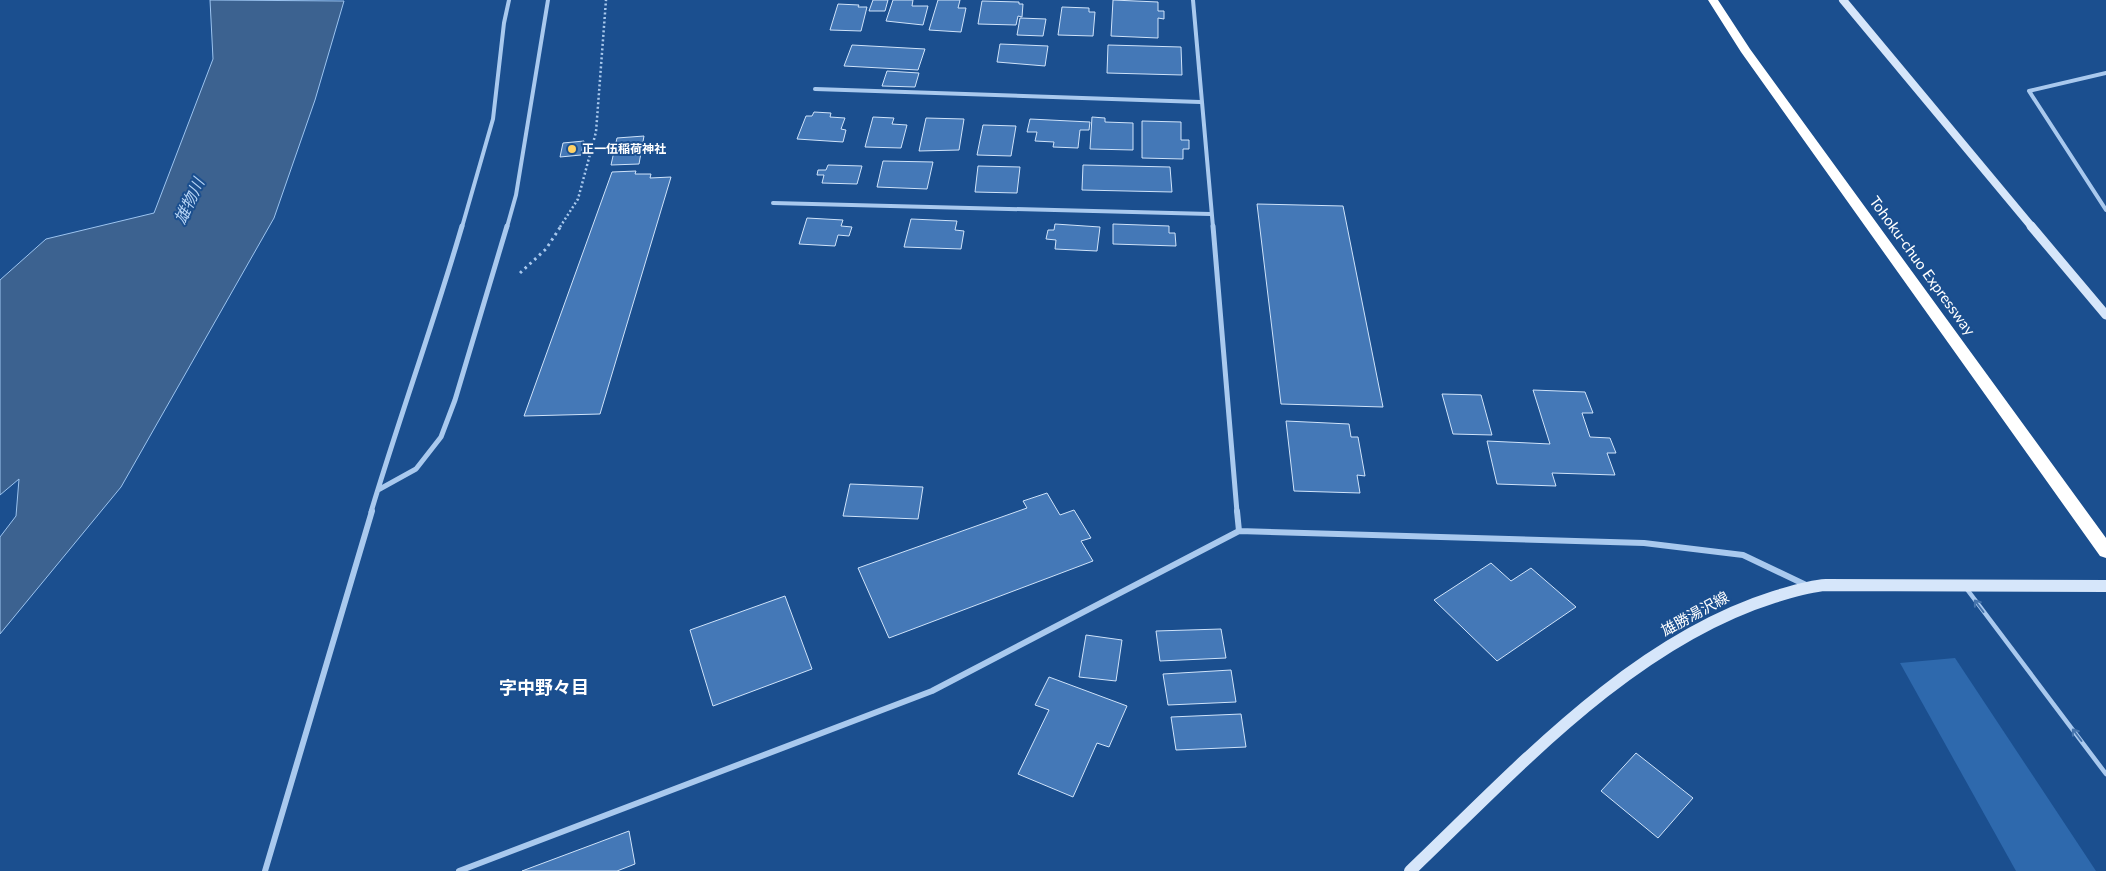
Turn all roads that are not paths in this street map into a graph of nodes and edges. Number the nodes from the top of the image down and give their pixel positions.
1 (510, 0) edge
2 (548, 0) edge
3 (1193, 0) edge
4 (1713, 0) edge
5 (1843, 0) edge
6 (2106, 73) edge
7 (815, 89) dead end
8 (1200, 102) junction
9 (773, 203) dead end
10 (2106, 210) edge
11 (1210, 214) junction
12 (2106, 315) edge
13 (378, 490) junction
14 (1239, 531) junction
15 (2106, 551) edge
16 (1962, 583) junction
17 (2106, 586) edge
18 (1808, 587) junction
19 (2106, 774) edge
20 (265, 871) edge
21 (459, 871) edge
22 (1410, 871) edge

1 - 13 street
2 - 13 street
3 - 8 street
4 - 15 highway, Tohoku-chuo Expressway
5 - 12 main road
6 - 10 street
7 - 8 street
8 - 11 street
9 - 11 street
11 - 14 street
13 - 20 street
14 - 18 street
14 - 21 street
16 - 17 main road, 雄勝湯沢線
16 - 18 main road, 雄勝湯沢線
19 -> 16 lane
18 - 22 main road, 雄勝湯沢線

